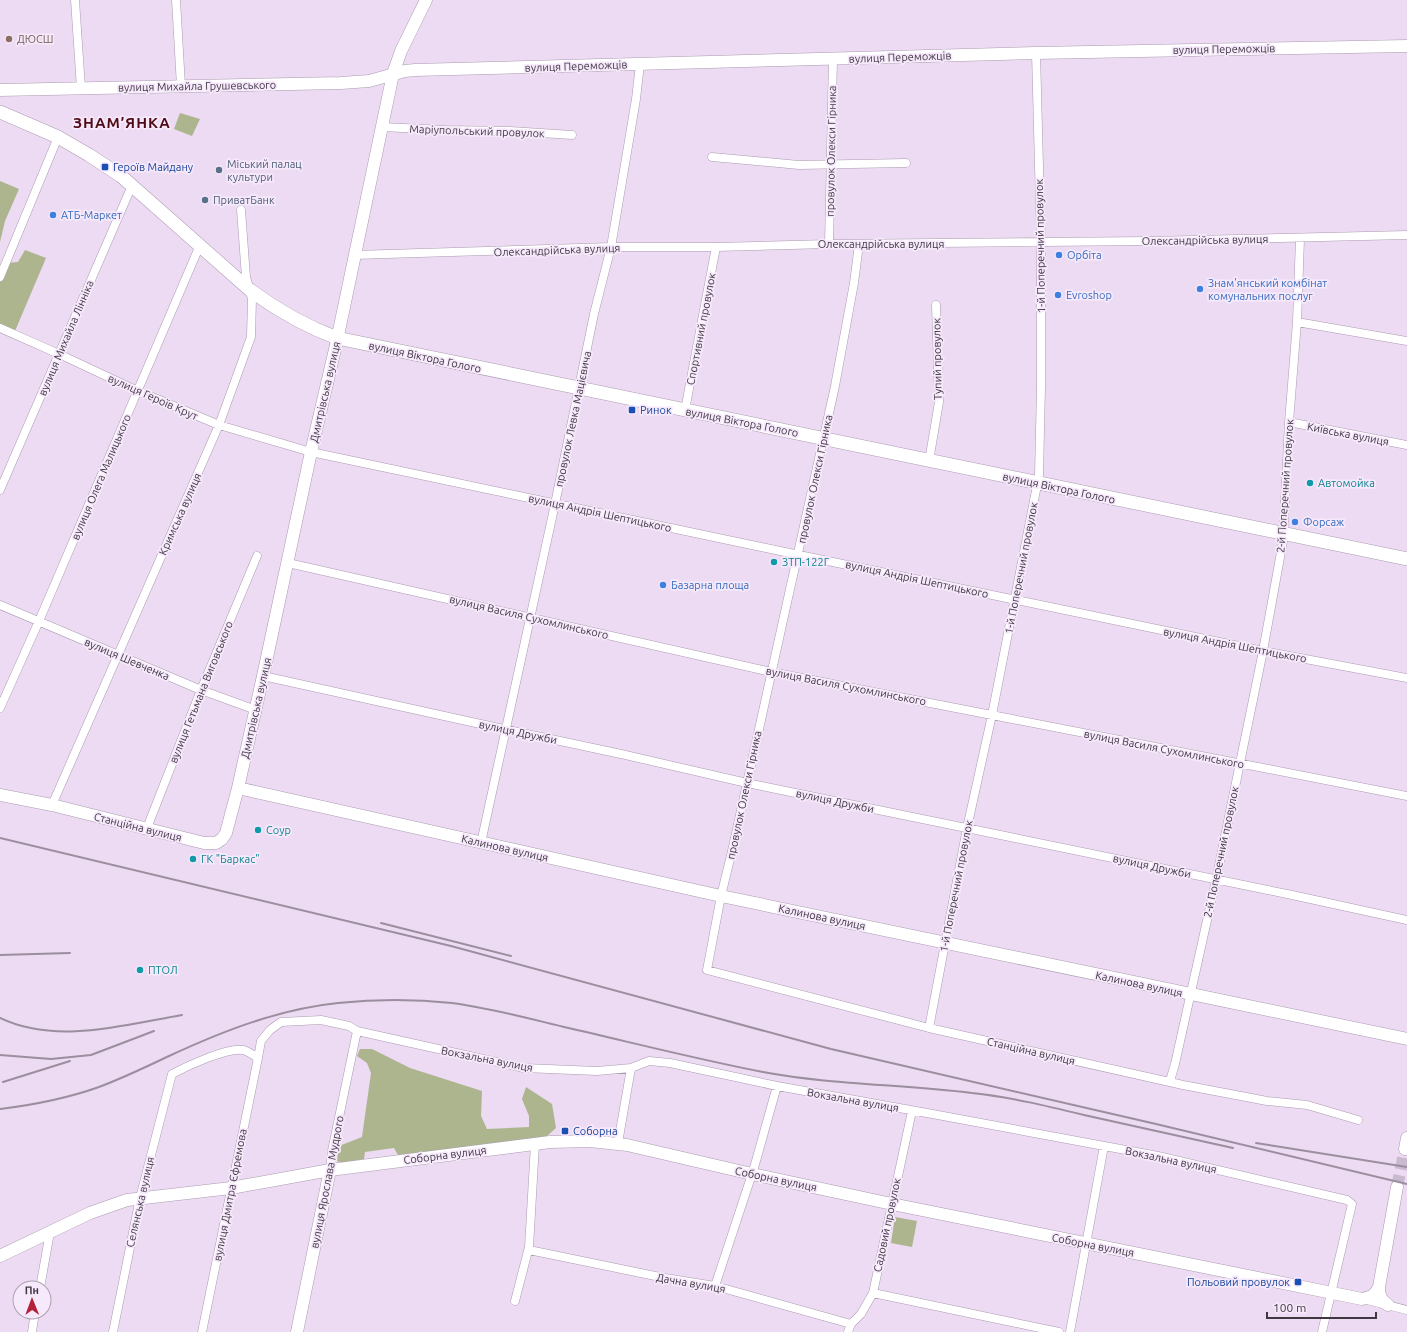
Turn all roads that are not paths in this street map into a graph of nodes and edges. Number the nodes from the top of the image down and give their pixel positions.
1 (75, 0) edge
2 (176, 0) edge
3 (426, 0) edge
4 (1407, 46) edge
5 (1036, 53) junction
6 (833, 59) junction
7 (640, 64) junction
8 (394, 74) junction
9 (181, 86) junction
10 (81, 88) junction
11 (0, 90) edge
12 (0, 112) edge
13 (382, 127) junction
14 (572, 135) dead end
15 (58, 137) junction
16 (712, 157) dead end
17 (831, 164) junction
18 (906, 164) dead end
19 (133, 186) junction
20 (241, 210) dead end
21 (1407, 235) edge
22 (1300, 239) junction
23 (1041, 242) junction
24 (829, 244) junction
25 (859, 244) junction
26 (200, 245) junction
27 (611, 247) junction
28 (716, 247) junction
29 (354, 255) junction
30 (0, 277) edge
31 (250, 290) junction
32 (936, 305) dead end
33 (1296, 322) junction
34 (0, 328) edge
35 (337, 338) junction
36 (1407, 341) edge
37 (59, 354) junction
38 (578, 388) junction
39 (138, 390) junction
40 (685, 410) junction
41 (1289, 422) junction
42 (218, 425) junction
43 (823, 438) junction
44 (1407, 445) edge
45 (311, 452) junction
46 (929, 461) junction
47 (1038, 483) junction
48 (0, 490) edge
49 (555, 504) junction
50 (1284, 534) junction
51 (799, 555) junction
52 (256, 556) dead end
53 (1407, 559) edge
54 (288, 563) junction
55 (1015, 599) junction
56 (0, 605) edge
57 (530, 618) junction
58 (39, 621) junction
59 (1263, 651) junction
60 (117, 655) junction
61 (771, 672) junction
62 (264, 676) junction
63 (1407, 678) edge
64 (201, 690) junction
65 (0, 708) edge
66 (256, 710) junction
67 (992, 715) junction
68 (506, 730) junction
69 (1239, 764) junction
70 (747, 783) junction
71 (238, 788) junction
72 (0, 795) edge
73 (1407, 796) edge
74 (52, 806) junction
75 (147, 828) junction
76 (967, 828) junction
77 (481, 843) junction
78 (1216, 880) junction
79 (721, 896) junction
80 (1407, 920) edge
81 (945, 942) junction
82 (707, 970) joint
83 (1190, 995) junction
84 (929, 1028) junction
85 (358, 1031) junction
86 (1407, 1039) edge
87 (258, 1058) junction
88 (631, 1068) junction
89 (1170, 1081) junction
90 (777, 1086) junction
91 (912, 1111) junction
92 (1358, 1120) dead end
93 (618, 1143) junction
94 (535, 1144) junction
95 (1104, 1146) junction
96 (330, 1170) junction
97 (752, 1174) junction
98 (1397, 1187) tunnel mouth
99 (231, 1188) junction
100 (140, 1198) junction
101 (892, 1204) junction
102 (50, 1232) junction
103 (1086, 1244) junction
104 (529, 1250) junction
105 (0, 1256) edge
106 (41, 1280) edge
107 (716, 1286) junction
108 (1379, 1287) junction
109 (872, 1293) junction
110 (1332, 1293) junction
111 (1362, 1299) junction
112 (516, 1301) dead end
113 (1388, 1305) junction
114 (1407, 1310) edge
115 (34, 1320) edge
116 (850, 1328) edge
117 (32, 1332) edge
118 (113, 1332) edge
119 (202, 1332) edge
120 (297, 1332) edge
121 (1060, 1332) edge
122 (1070, 1332) edge
123 (1322, 1332) edge

1 - 10 street
2 - 9 street
3 - 8 street, Дмитрівська вулиця
4 - 5 street, вулиця Переможців
5 - 6 street, вулиця Переможців
5 - 23 street, 1-й Поперечний провулок
6 - 7 street, вулиця Переможців
6 - 17 street, провулок Олекси Гірника
7 - 8 street, вулиця Переможців
7 - 27 street, провулок Левка Мацієвича
8 - 9 street, вулиця Михайла Грушевського
8 - 13 street, Дмитрівська вулиця
9 - 10 street, вулиця Михайла Грушевського
10 - 11 street, вулиця Михайла Грушевського
12 - 15 main road, вулиця Віктора Голого
13 - 14 street, Маріупольський провулок
13 - 29 street, Дмитрівська вулиця
15 - 19 main road, вулиця Віктора Голого
15 - 30 street
16 - 17 street
17 - 18 street
17 - 24 street, провулок Олекси Гірника
19 - 26 main road, вулиця Віктора Голого
19 - 37 street, вулиця Михайла Лінніка
20 - 31 street, Кримська вулиця
21 - 22 street, Олександрійська вулиця
22 - 23 street, Олександрійська вулиця
22 - 33 street, 2-й Поперечний провулок
23 - 25 street, Олександрійська вулиця
23 - 47 street, 1-й Поперечний провулок
24 - 25 street, Олександрійська вулиця
24 - 28 street, Олександрійська вулиця
25 - 43 street, провулок Олекси Гірника
26 - 31 main road, вулиця Віктора Голого
26 - 39 street, вулиця Олега Малицького
27 - 28 street, Олександрійська вулиця
27 - 29 street, Олександрійська вулиця
27 - 38 street, провулок Левка Мацієвича
28 - 40 street, Спортивний провулок
29 - 35 street, Дмитрівська вулиця
31 - 35 main road, вулиця Віктора Голого
31 - 42 street, Кримська вулиця
32 - 46 street, Тупий провулок
33 - 36 street
33 - 41 street, 2-й Поперечний провулок
34 - 37 street, вулиця Героїв Крут
35 - 38 main road, вулиця Віктора Голого
35 - 45 street, Дмитрівська вулиця
37 - 39 street, вулиця Героїв Крут
37 - 48 street, вулиця Михайла Лінніка
38 - 40 main road, вулиця Віктора Голого
38 - 49 street, провулок Левка Мацієвича
39 - 42 street, вулиця Героїв Крут
39 - 58 street, вулиця Олега Малицького
40 - 43 main road, вулиця Віктора Голого
41 - 44 street, Київська вулиця
41 - 50 street, 2-й Поперечний провулок
42 - 45 street, вулиця Героїв Крут
42 - 60 street, Кримська вулиця
43 - 46 main road, вулиця Віктора Голого
43 - 51 street, провулок Олекси Гірника
45 - 49 street, вулиця Андрія Шептицького
45 - 54 street, Дмитрівська вулиця
46 - 47 main road, вулиця Віктора Голого
47 - 50 main road, вулиця Віктора Голого
47 - 55 street, 1-й Поперечний провулок
49 - 51 street, вулиця Андрія Шептицького
49 - 57 street, провулок Левка Мацієвича
50 - 53 main road, вулиця Віктора Голого
50 - 59 street, 2-й Поперечний провулок
51 - 55 street, вулиця Андрія Шептицького
51 - 61 street, провулок Олекси Гірника
52 - 64 street, вулиця Гетьмана Виговського
54 - 57 street, вулиця Василя Сухомлинського
54 - 62 street, Дмитрівська вулиця
55 - 59 street, вулиця Андрія Шептицького
55 - 67 street, 1-й Поперечний провулок
56 - 58 street, вулиця Шевченка
57 - 61 street, вулиця Василя Сухомлинського
57 - 68 street, провулок Левка Мацієвича
58 - 60 street, вулиця Шевченка
58 - 65 street, вулиця Олега Малицького
59 - 63 street, вулиця Андрія Шептицького
59 - 69 street, 2-й Поперечний провулок
60 - 64 street, вулиця Шевченка
60 - 74 street, Кримська вулиця
61 - 67 street, вулиця Василя Сухомлинського
61 - 70 street, провулок Олекси Гірника
62 - 66 street, Дмитрівська вулиця
62 - 68 street, вулиця Дружби
64 - 66 street, вулиця Шевченка
64 - 75 street, вулиця Гетьмана Виговського
66 - 71 street, Дмитрівська вулиця
67 - 69 street, вулиця Василя Сухомлинського
67 - 76 street, 1-й Поперечний провулок
68 - 70 street, вулиця Дружби
68 - 77 street, провулок Левка Мацієвича
69 - 73 street, вулиця Василя Сухомлинського
69 - 78 street, 2-й Поперечний провулок
70 - 76 street, вулиця Дружби
70 - 79 street, провулок Олекси Гірника
71 - 75 street, Станційна вулиця
71 - 77 street, Калинова вулиця
72 - 74 street, Станційна вулиця
74 - 75 street, Станційна вулиця
76 - 78 street, вулиця Дружби
76 - 81 street, 1-й Поперечний провулок
77 - 79 street, Калинова вулиця
78 - 80 street, вулиця Дружби
78 - 83 street, 2-й Поперечний провулок
79 - 81 street, Калинова вулиця
79 - 82 street, провулок Олекси Гірника
81 - 83 street, Калинова вулиця
81 - 84 street, 1-й Поперечний провулок
82 - 84 street, Станційна вулиця
83 - 86 street, Калинова вулиця
83 - 89 street, 2-й Поперечний провулок
84 - 89 street, Станційна вулиця
85 - 87 street, Вокзальна вулиця
85 - 88 street, Вокзальна вулиця
85 - 96 street, вулиця Ярослава Мудрого
87 - 99 street, вулиця Дмитра Єфремова
87 - 100 street, Селянська вулиця
88 - 90 street, Вокзальна вулиця
88 - 93 street
89 - 92 street, Станційна вулиця
90 - 91 street, Вокзальна вулиця
90 - 97 street
91 - 95 street, Вокзальна вулиця
91 - 101 street, Садовий провулок
93 - 94 street, Соборна вулиця
93 - 97 street, Соборна вулиця
94 - 96 street, Соборна вулиця
94 - 104 street
95 - 103 street
95 - 110 street, Вокзальна вулиця
96 - 99 street, Соборна вулиця
96 - 120 street, вулиця Ярослава Мудрого
97 - 101 street, Соборна вулиця
97 - 107 street
98 - 108 street
99 - 100 street, Соборна вулиця
99 - 119 street, вулиця Дмитра Єфремова
100 - 102 street, Соборна вулиця
100 - 118 street, Селянська вулиця
101 - 103 street, Соборна вулиця
101 - 109 street, Садовий провулок
102 - 105 street, Соборна вулиця
102 - 106 street
103 - 110 street, Соборна вулиця
103 - 122 street
104 - 107 street, Дачна вулиця
104 - 112 street
107 - 116 street, Дачна вулиця
108 - 111 street
108 - 113 street
109 - 116 street, Садовий провулок
109 - 121 street
110 - 111 street, Соборна вулиця
110 - 123 street
111 - 113 street, Соборна вулиця
113 - 114 street, Соборна вулиця
115 - 117 street

